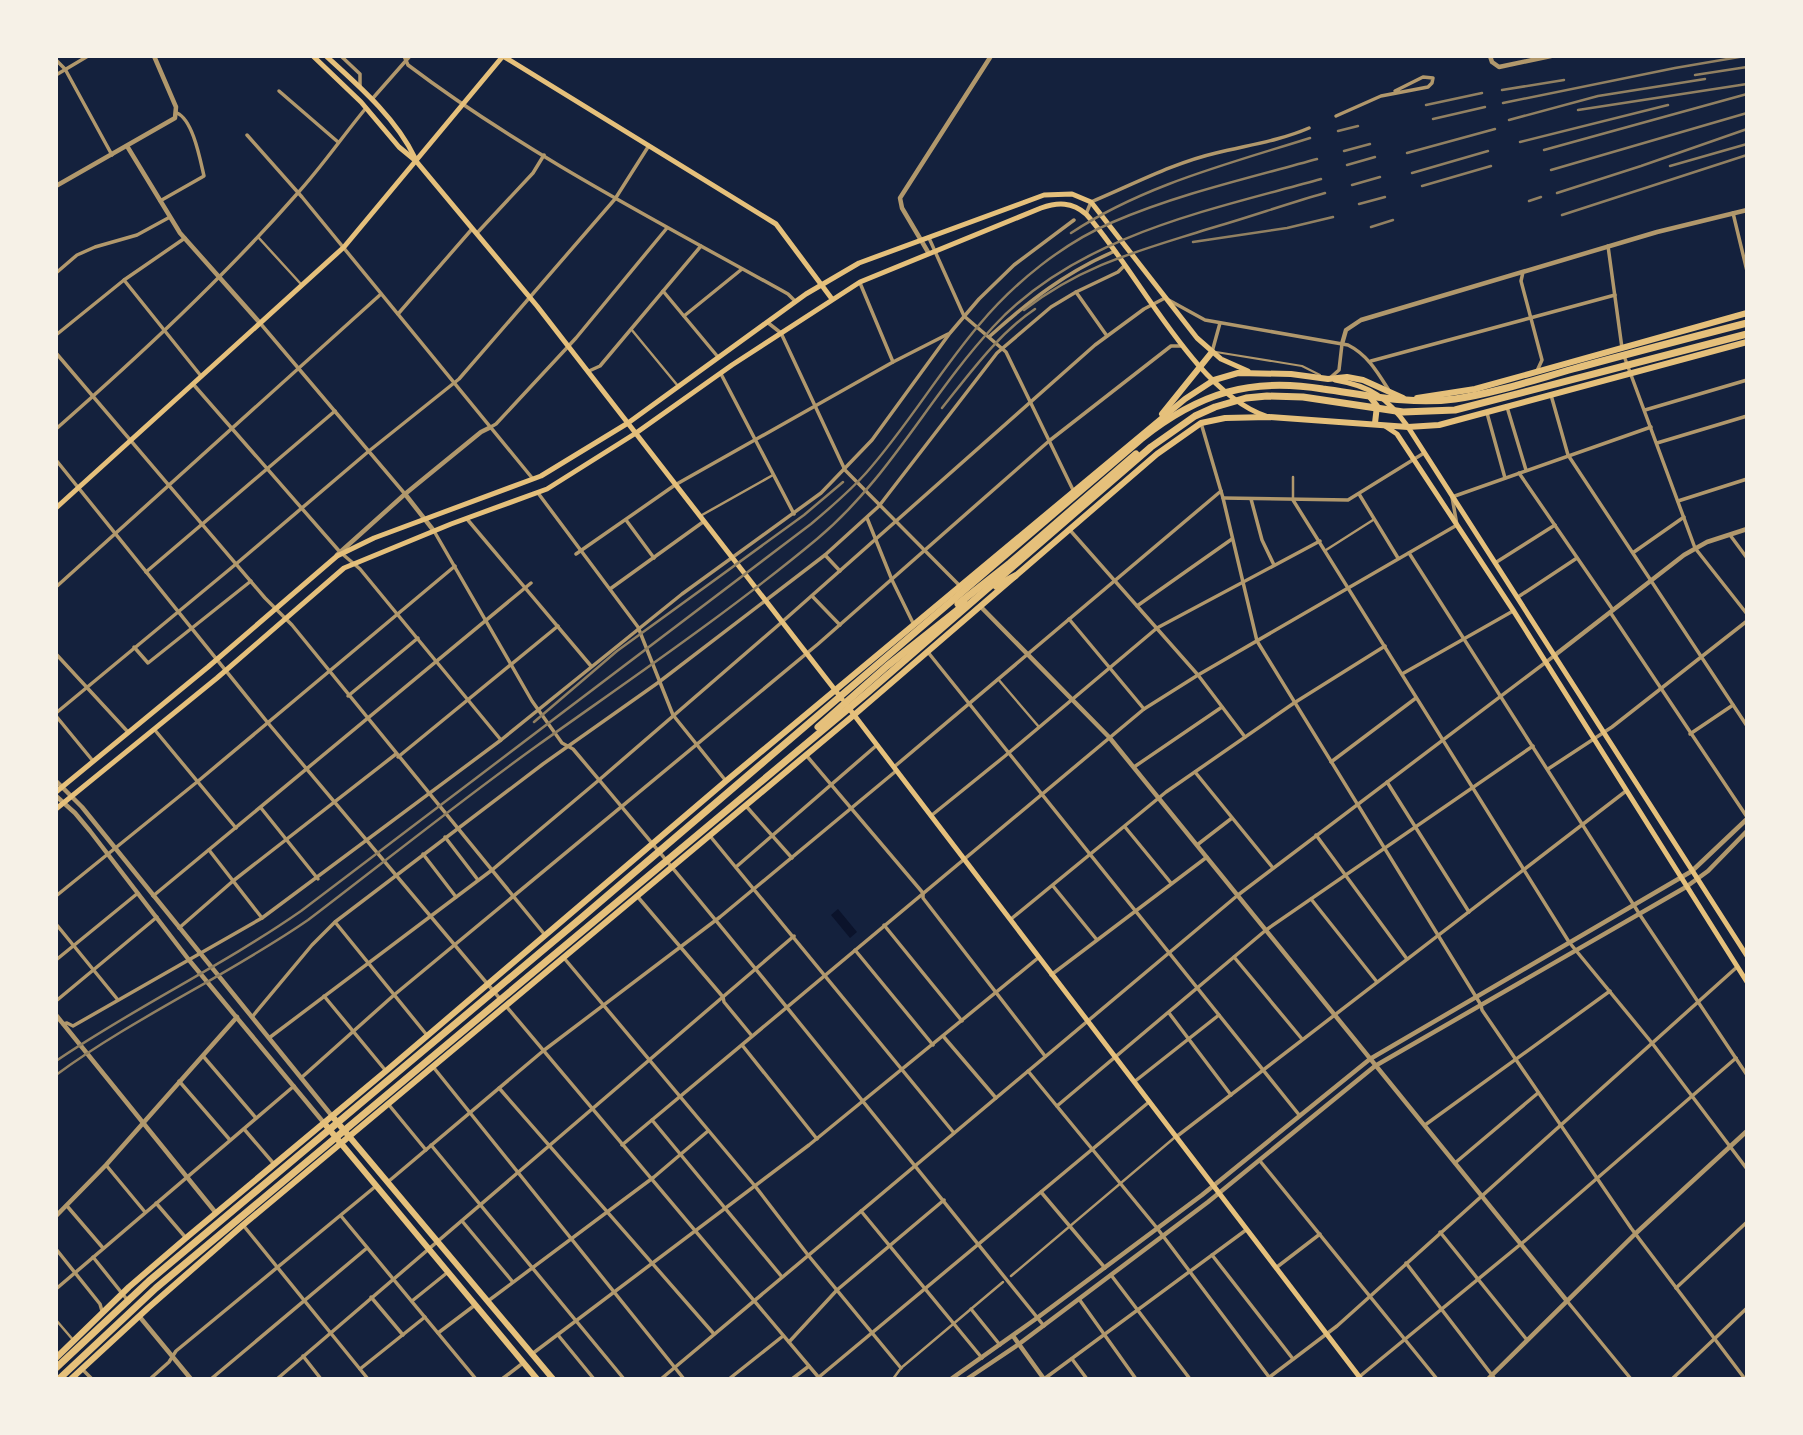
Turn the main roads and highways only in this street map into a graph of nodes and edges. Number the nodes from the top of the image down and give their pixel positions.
1 (313, 56) edge
2 (326, 56) edge
3 (503, 56) edge
4 (416, 161) junction
5 (821, 284) junction
6 (832, 299) junction
7 (1747, 313) edge
8 (1747, 323) edge
9 (1747, 334) edge
10 (1747, 342) edge
11 (1212, 352) junction
12 (1201, 367) junction
13 (1256, 373) junction
14 (1328, 379) junction
15 (1214, 380) junction
16 (1269, 417) junction
17 (628, 423) junction
18 (1154, 423) junction
19 (1375, 423) junction
20 (1408, 426) junction
21 (636, 433) junction
22 (1136, 454) dead end
23 (56, 508) edge
24 (1015, 576) junction
25 (906, 642) junction
26 (835, 690) junction
27 (854, 715) junction
28 (778, 766) junction
29 (56, 794) edge
30 (56, 808) edge
31 (1747, 955) edge
32 (557, 964) junction
33 (1747, 982) edge
34 (493, 990) road end
35 (332, 1116) junction
36 (324, 1123) junction
37 (349, 1137) junction
38 (341, 1144) junction
39 (56, 1358) edge
40 (56, 1368) edge
41 (1360, 1378) edge
42 (59, 1379) edge
43 (71, 1379) edge
44 (537, 1379) edge
45 (553, 1379) edge

1 - 4 main road
2 - 4 main road
3 - 4 main road
3 - 5 main road
4 - 17 main road
4 - 23 main road
5 - 6 main road
5 - 11 main road
5 - 17 main road
6 - 12 main road
6 - 21 main road
7 - 14 main road
8 - 25 highway
9 - 28 highway
10 - 20 main road
11 - 12 main road
11 - 13 main road
12 - 15 main road
12 - 18 main road
13 - 14 main road
13 - 15 main road
14 - 19 main road
14 - 20 main road
15 - 16 main road
15 - 18 main road
16 - 19 main road
16 - 24 main road
17 - 21 main road
17 - 29 main road
18 - 26 main road
19 - 20 main road
19 - 33 main road
20 - 31 main road
21 - 26 main road
21 - 30 main road
22 - 25 highway
24 - 27 main road
24 - 28 highway
25 - 40 highway
26 - 27 main road
26 - 35 main road
27 - 32 main road
27 - 41 main road
28 - 42 highway
32 - 34 main road
32 - 37 main road
35 - 36 main road
35 - 37 main road
36 - 38 main road
36 - 39 main road
37 - 38 main road
37 - 45 main road
38 - 43 main road
38 - 44 main road

